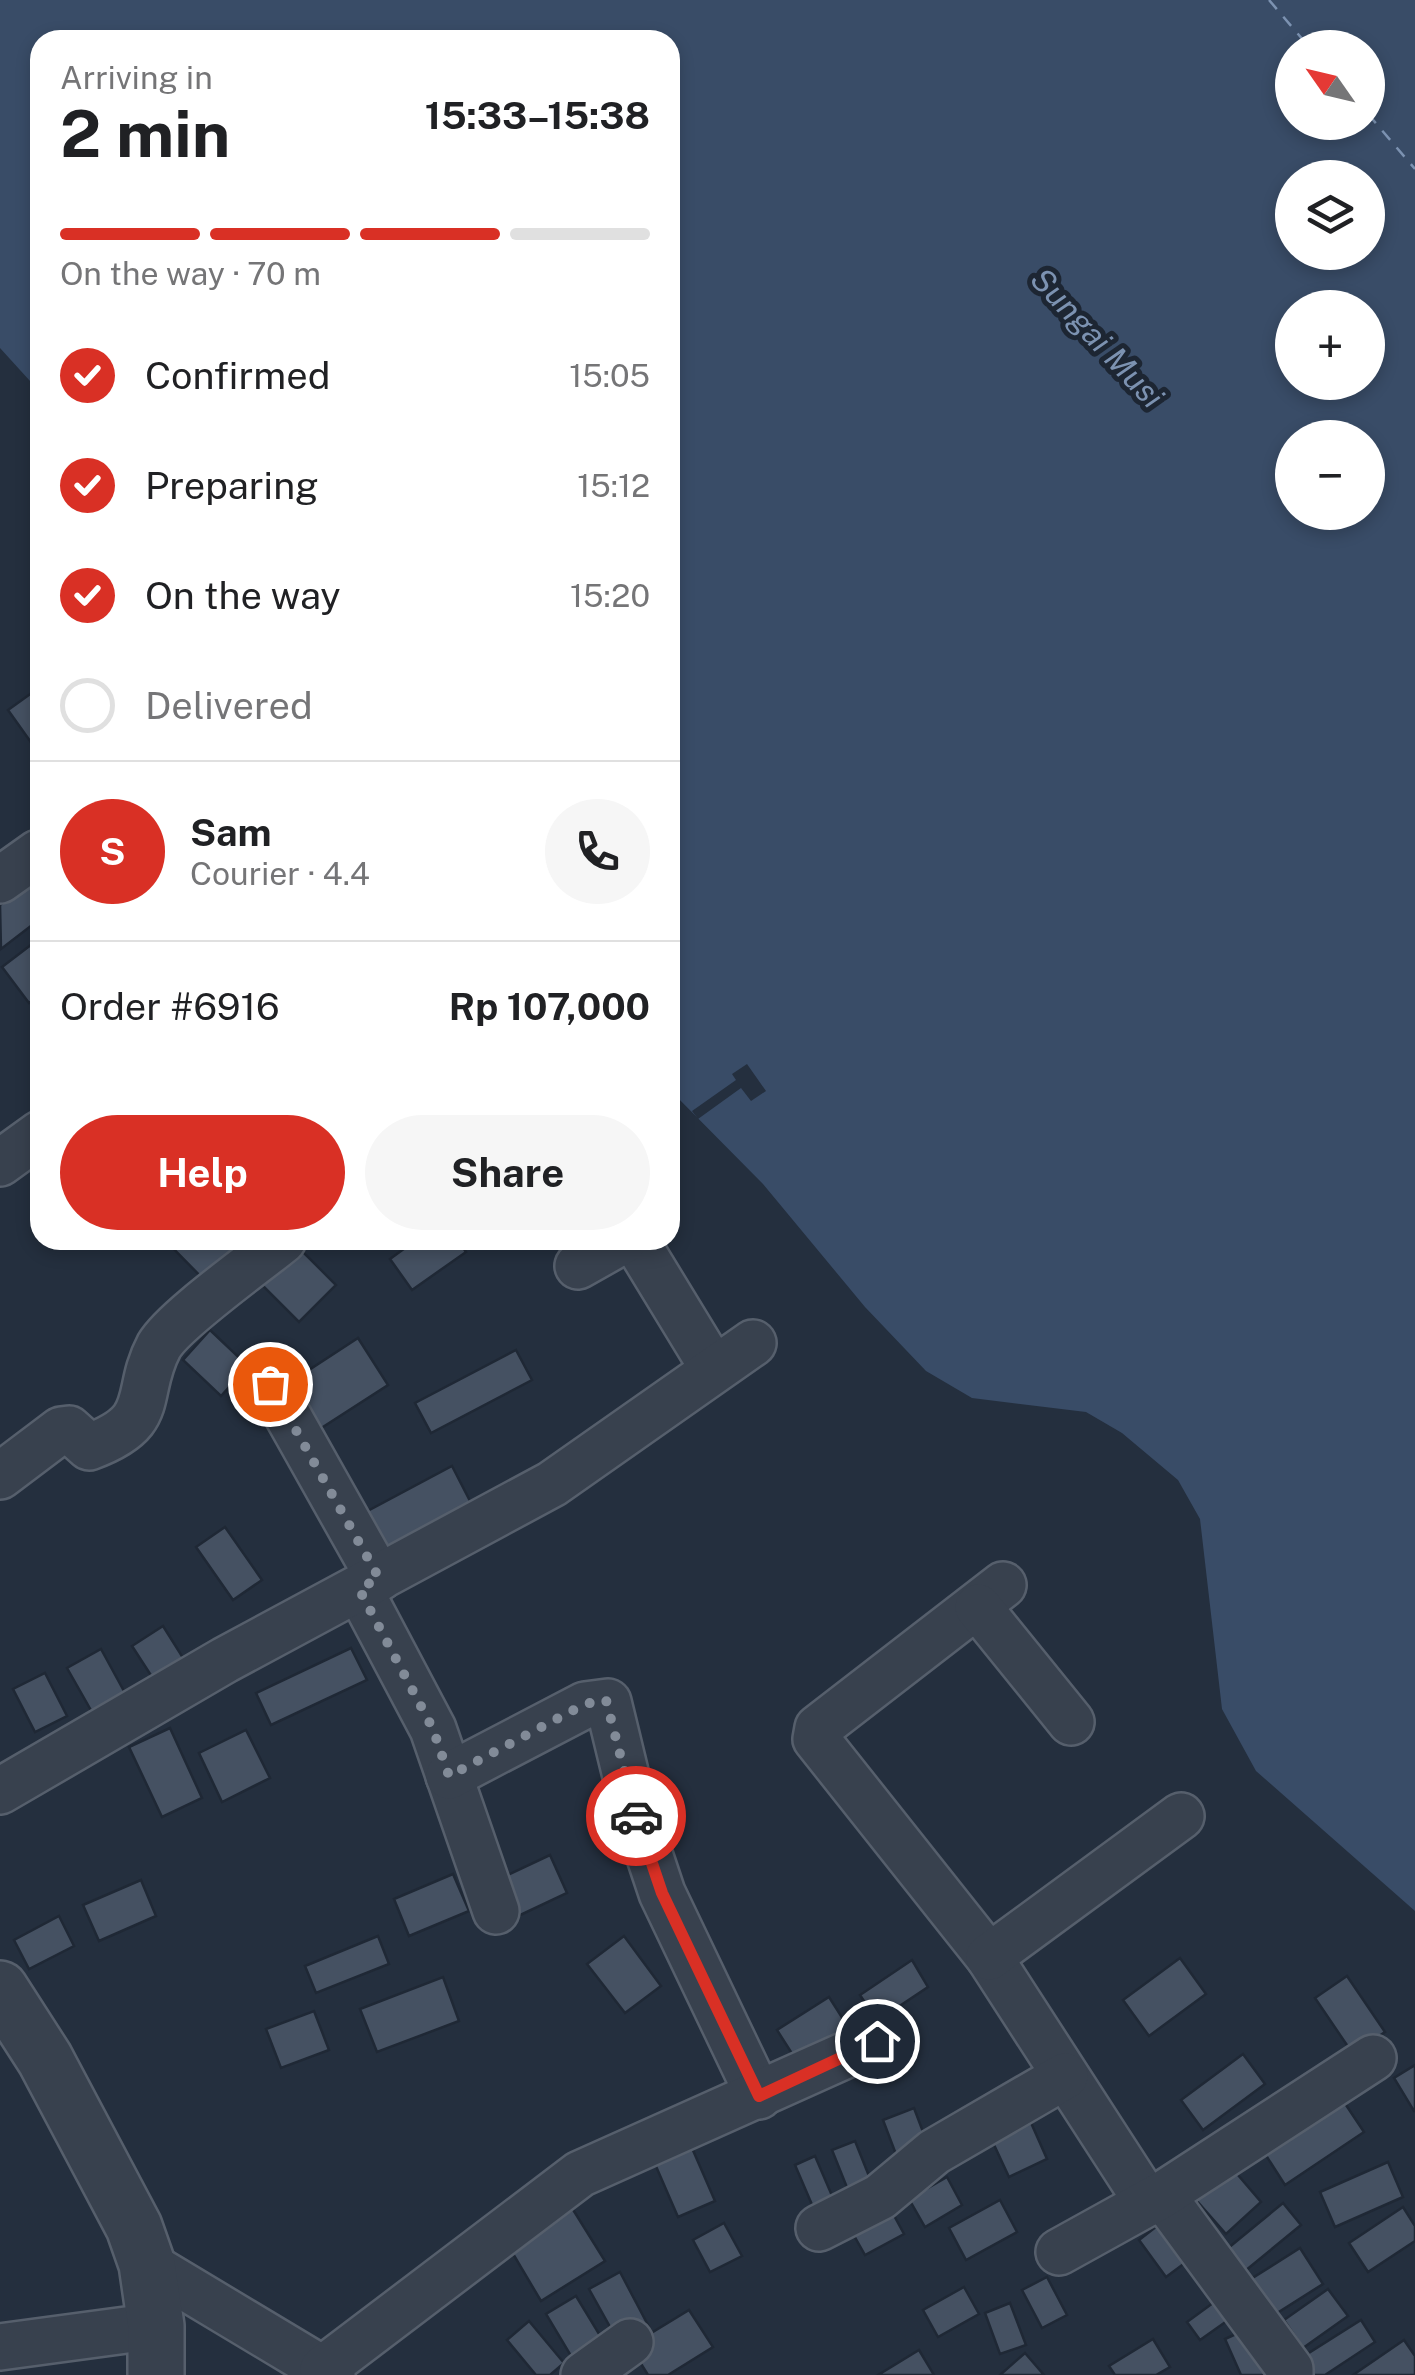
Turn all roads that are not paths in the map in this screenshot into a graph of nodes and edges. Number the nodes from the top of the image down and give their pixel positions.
1 (30, 858) edge
2 (0, 880) edge
3 (30, 1141) edge
4 (0, 1163) edge
5 (270, 1250) edge
6 (606, 1250) edge
7 (641, 1250) edge
8 (578, 1266) dead end
9 (753, 1343) dead end
10 (712, 1368) junction
11 (270, 1384) dead end
12 (0, 1476) edge
13 (369, 1583) junction
14 (1071, 1722) dead end
15 (449, 1776) junction
16 (0, 1791) edge
17 (1181, 1816) dead end
18 (496, 1911) dead end
19 (989, 1957) junction
20 (0, 1989) edge
21 (877, 2041) dead end
22 (1373, 2058) dead end
23 (1065, 2076) junction
24 (737, 2104) junction
25 (1155, 2199) junction
26 (818, 2228) dead end
27 (1059, 2252) dead end
28 (147, 2264) junction
29 (630, 2342) dead end
30 (0, 2347) edge
31 (156, 2350) edge
32 (327, 2372) edge
33 (584, 2375) edge
34 (1290, 2375) edge

1 - 2 street
3 - 4 street
5 - 12 street
6 - 8 street
7 - 10 street
9 - 10 street
10 - 13 street
11 - 13 street
13 - 15 street
13 - 16 street
14 - 19 street
15 - 18 street
15 - 24 street
17 - 19 street
19 - 23 street
20 - 28 street
21 - 24 street
22 - 25 street
23 - 25 street
23 - 26 street
24 - 32 street
25 - 27 street
25 - 34 street
28 - 31 street
28 - 32 street
29 - 33 street
30 - 31 street

